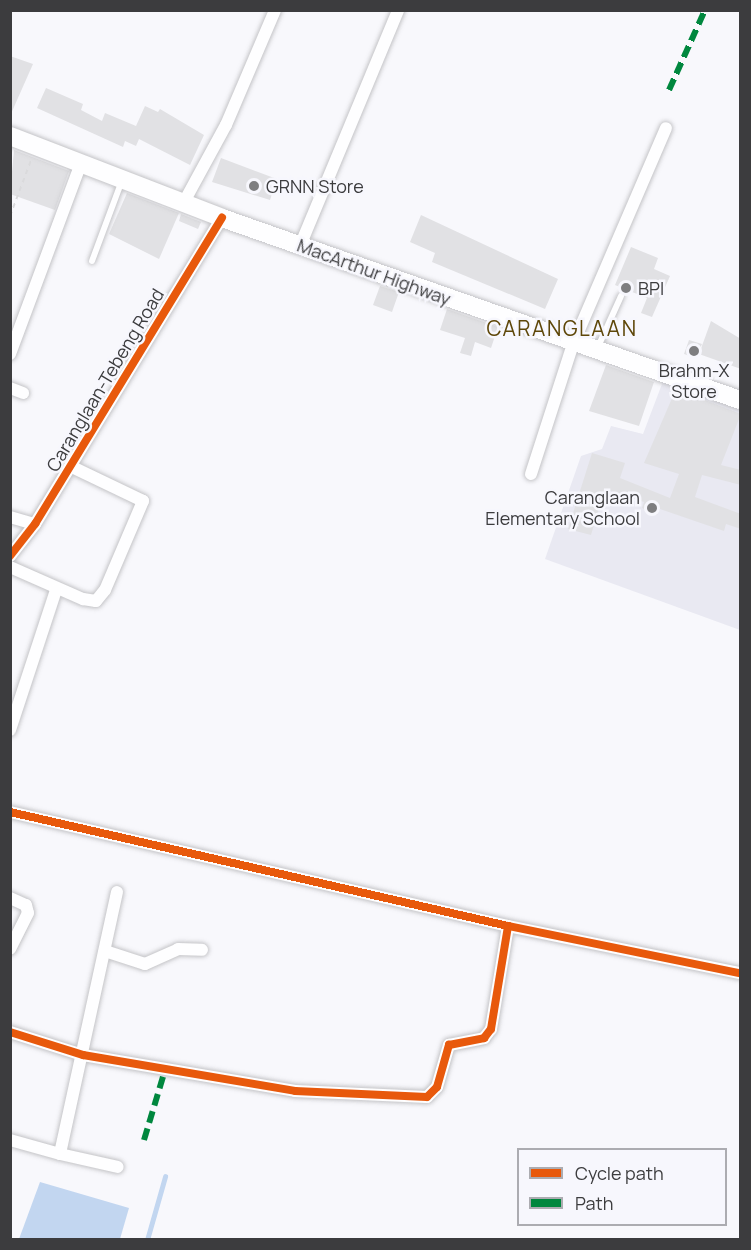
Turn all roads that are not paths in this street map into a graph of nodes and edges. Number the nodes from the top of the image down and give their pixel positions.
1 (275, 10) edge
2 (398, 10) edge
3 (666, 128) dead end
4 (10, 136) edge
5 (81, 163) junction
6 (122, 179) junction
7 (184, 202) junction
8 (222, 218) junction
9 (300, 246) junction
10 (92, 261) dead end
11 (621, 296) dead end
12 (573, 344) junction
13 (596, 353) junction
14 (10, 354) edge
15 (10, 388) edge
16 (23, 393) dead end
17 (741, 400) edge
18 (70, 466) junction
19 (531, 474) dead end
20 (10, 517) edge
21 (34, 524) junction
22 (10, 556) edge
23 (10, 567) edge
24 (56, 590) junction
25 (10, 730) edge
26 (10, 812) edge
27 (117, 892) dead end
28 (10, 898) edge
29 (508, 926) junction
30 (10, 949) edge
31 (202, 950) dead end
32 (105, 951) junction
33 (741, 973) edge
34 (10, 1032) edge
35 (83, 1055) junction
36 (10, 1140) edge
37 (60, 1154) junction
38 (117, 1167) dead end

1 - 7 street
2 - 9 street
3 - 12 street
4 - 5 main road, MacArthur Highway
5 - 6 main road, MacArthur Highway
5 - 14 street
6 - 7 main road, MacArthur Highway
6 - 10 lane
7 - 8 main road, MacArthur Highway
8 - 9 main road, MacArthur Highway
8 - 18 street, Caranglaan-Tebeng Road
9 - 12 main road, MacArthur Highway
11 - 13 lane
12 - 13 main road, MacArthur Highway
12 - 19 street
13 - 17 main road, MacArthur Highway
15 - 16 street
18 - 21 street, Caranglaan-Tebeng Road
18 - 24 street
20 - 21 street
21 - 22 street, Caranglaan-Tebeng Road
23 - 24 street
24 - 25 street
26 - 29 street
27 - 32 street
28 - 30 street
29 - 33 street
29 - 35 street
31 - 32 street
32 - 35 street
34 - 35 street
35 - 37 street
36 - 37 street
37 - 38 street

